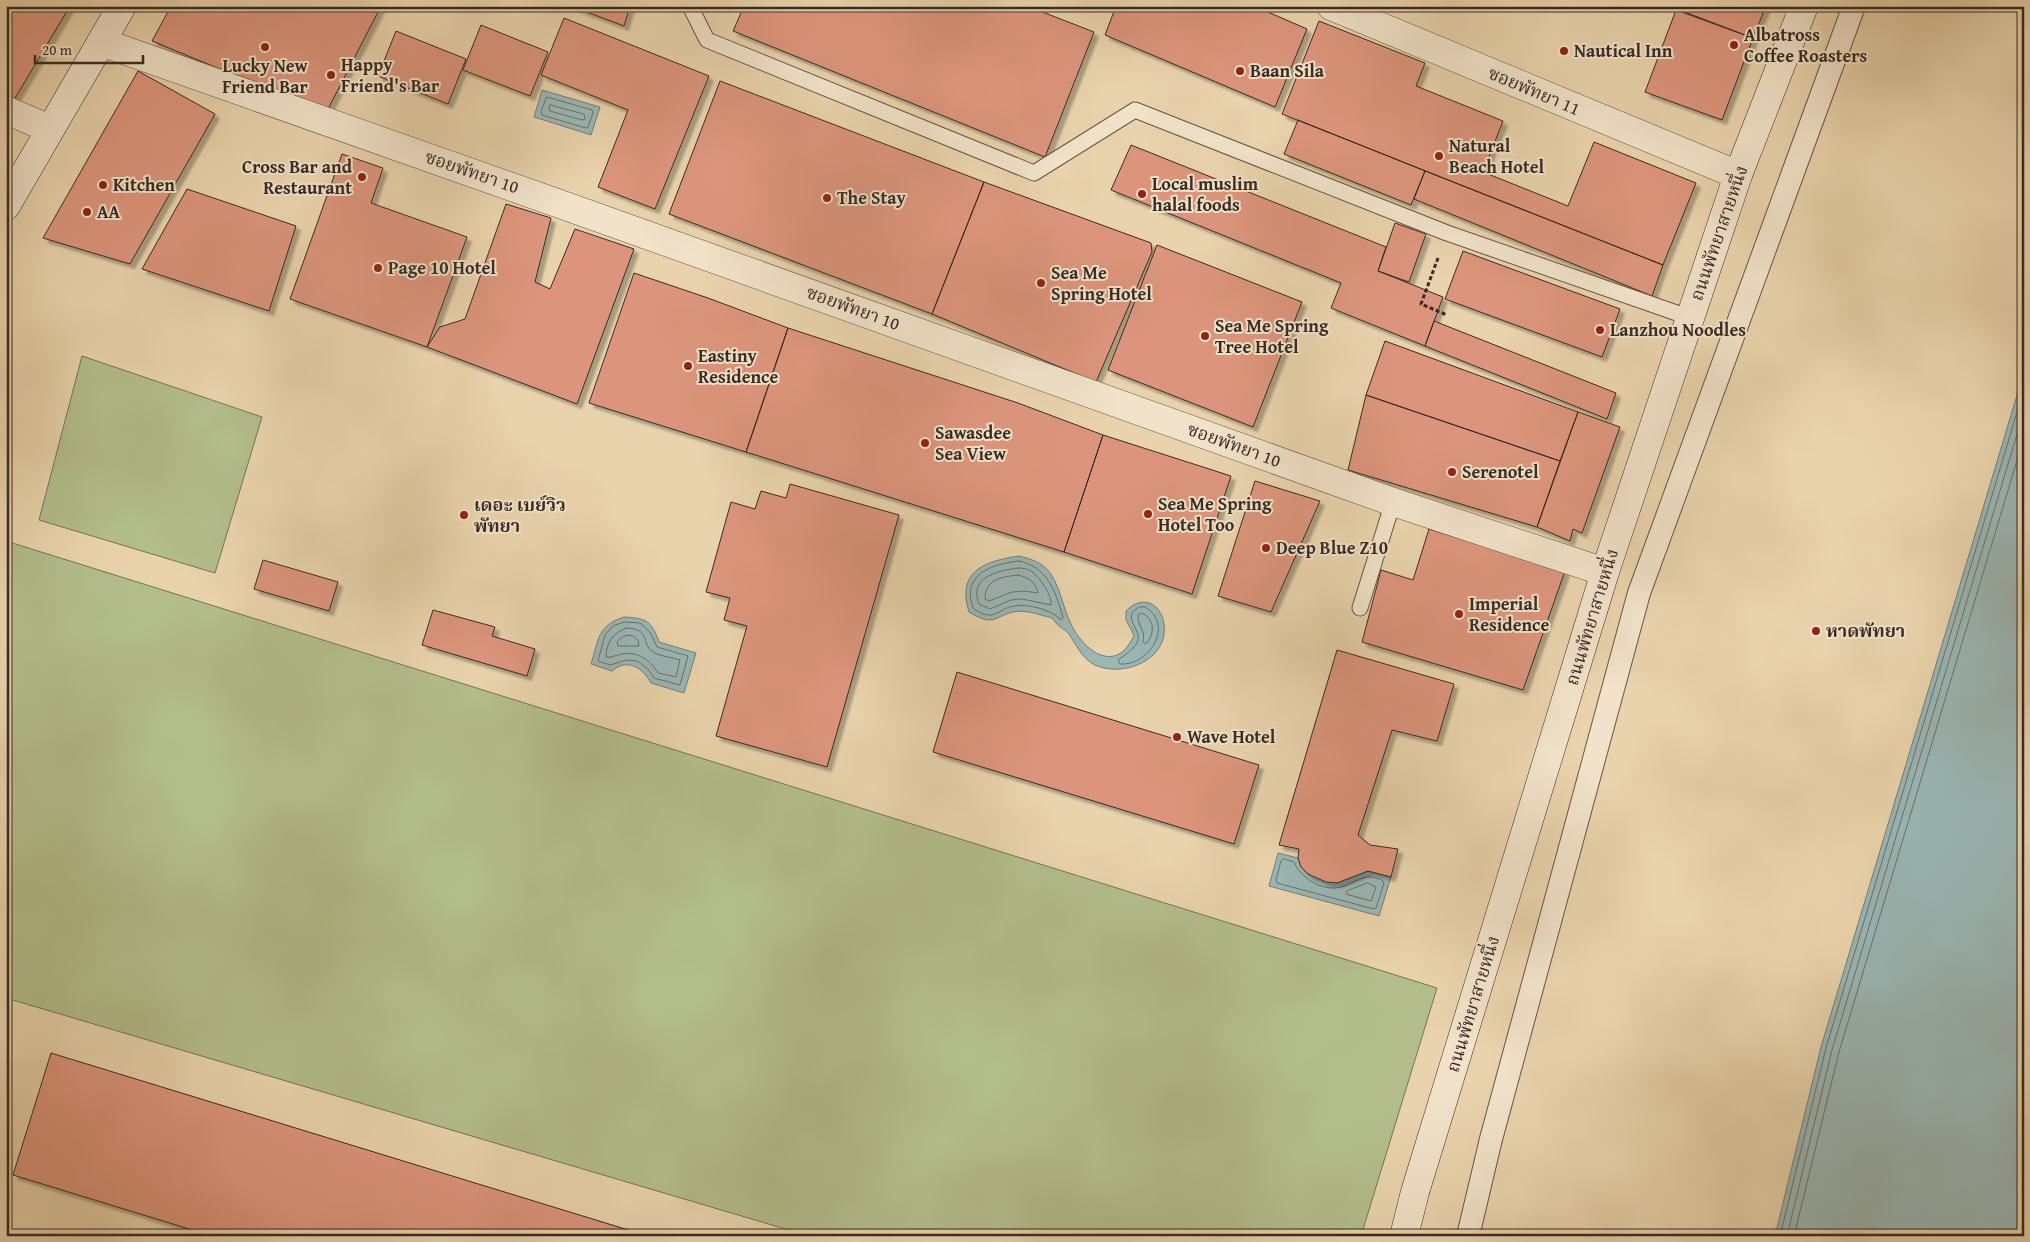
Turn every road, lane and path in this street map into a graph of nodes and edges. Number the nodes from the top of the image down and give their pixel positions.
1 (122, 6) edge
2 (690, 6) edge
3 (1331, 6) edge
4 (1804, 6) edge
5 (1854, 6) edge
6 (102, 42) junction
7 (6, 110) edge
8 (50, 129) junction
9 (1738, 175) junction
10 (6, 206) edge
11 (1447, 233) junction
12 (1447, 314) dead end
13 (1691, 318) junction
14 (1393, 502) junction
15 (1606, 572) junction
16 (1360, 608) dead end
17 (1404, 1236) edge
18 (1468, 1236) edge

1 - 6 street
2 - 11 lane
3 - 9 street, ซอยพัทยา 11
4 - 9 street, ถนนพัทยาสายหนึ่ง
5 - 18 street
6 - 8 street
6 - 14 street, ซอยพัทยา 10
7 - 8 street
8 - 10 street
9 - 13 street, ถนนพัทยาสายหนึ่ง
11 - 12 path
11 - 13 lane
13 - 15 street, ถนนพัทยาสายหนึ่ง
14 - 15 street, ซอยพัทยา 10
14 - 16 lane
15 - 17 street, ถนนพัทยาสายหนึ่ง

